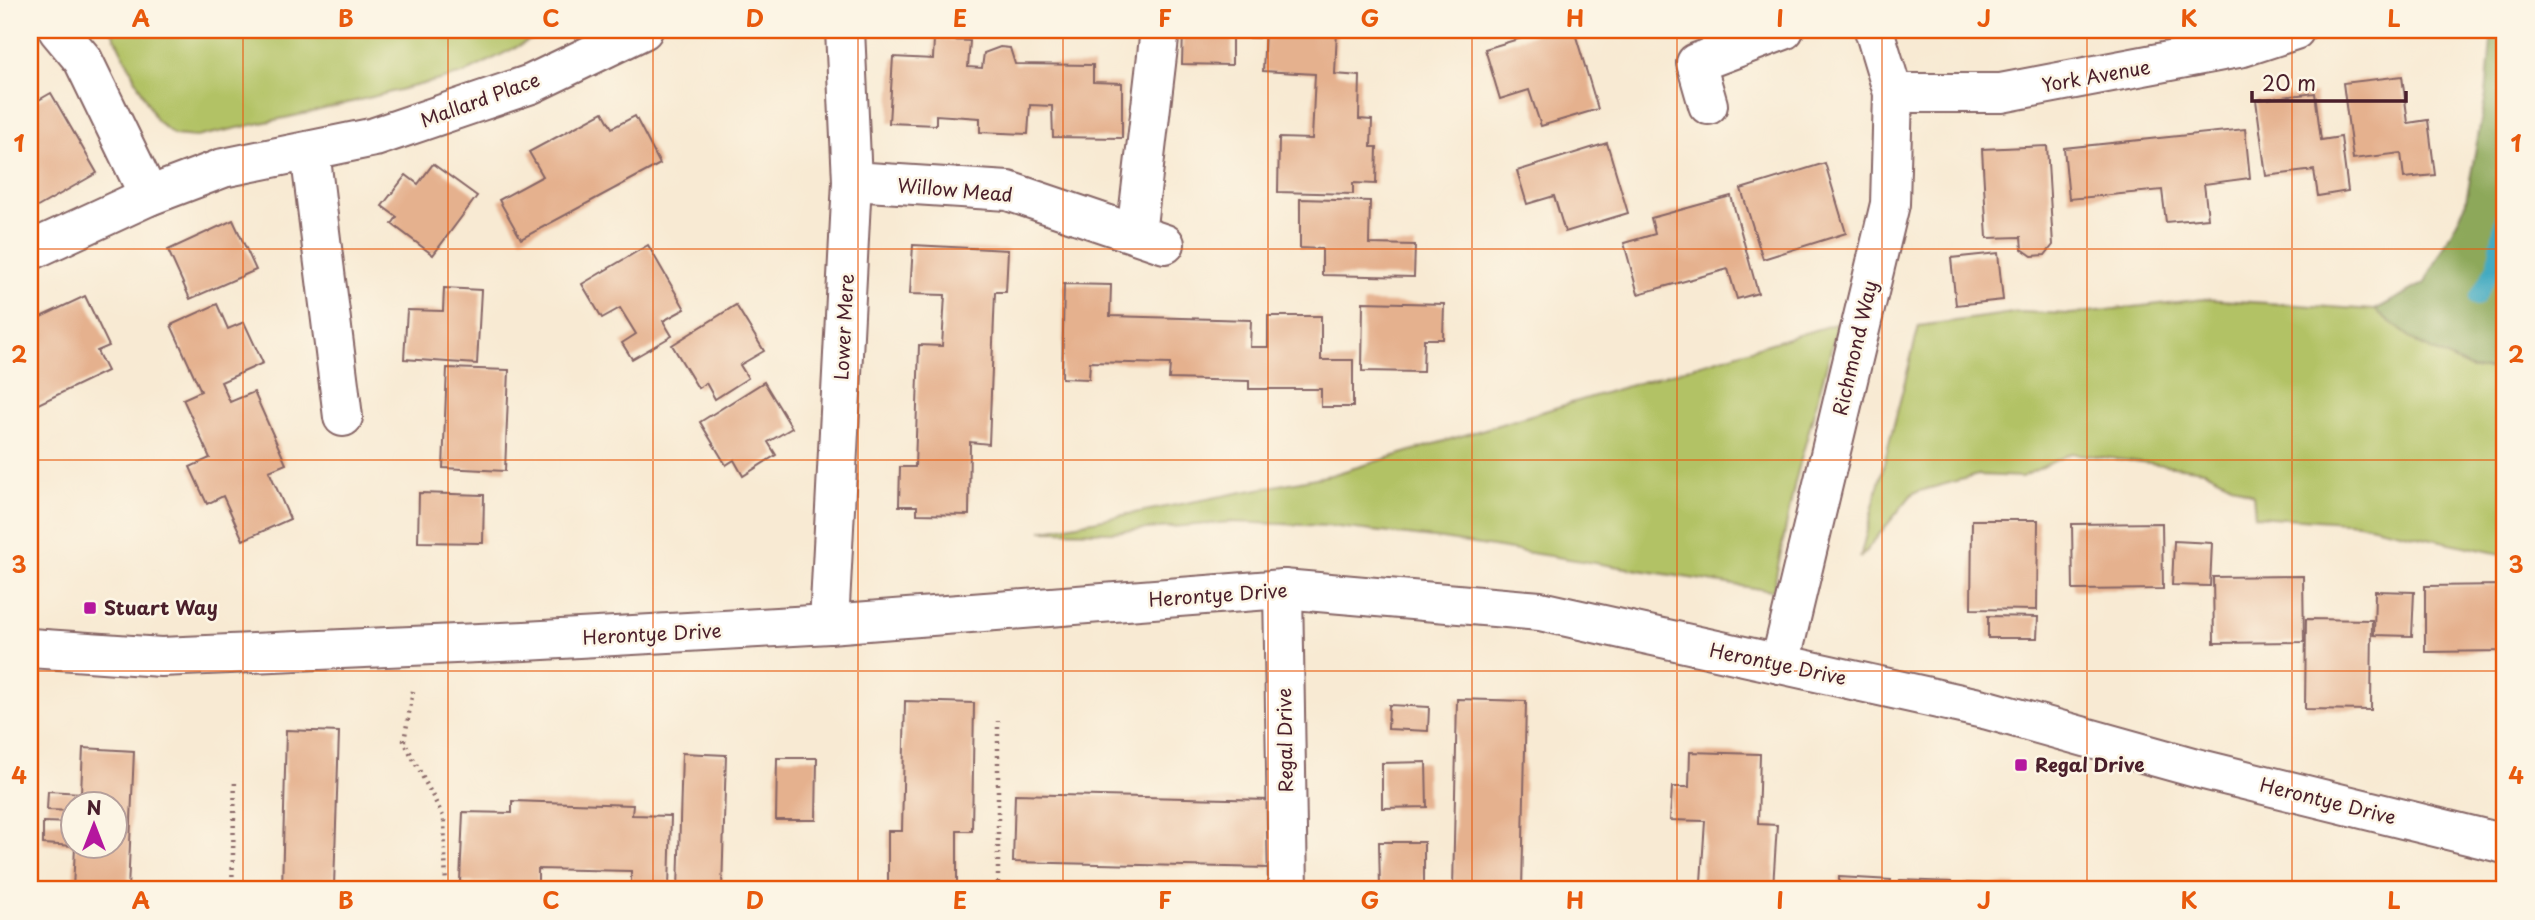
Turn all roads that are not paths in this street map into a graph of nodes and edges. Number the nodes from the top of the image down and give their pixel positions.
1 (58, 30) edge
2 (643, 30) edge
3 (845, 30) edge
4 (1160, 30) edge
5 (1784, 30) edge
6 (1874, 30) edge
7 (2295, 30) edge
8 (1893, 93) junction
9 (1708, 105) dead end
10 (310, 151) junction
11 (852, 181) junction
12 (149, 197) junction
13 (30, 251) edge
14 (343, 417) dead end
15 (1283, 589) junction
16 (829, 624) junction
17 (30, 648) edge
18 (1780, 664) junction
19 (2505, 844) edge
20 (1288, 890) edge

1 - 12 street
2 - 10 street, Mallard Place
3 - 11 street, Lower Mere
4 - 11 street, Willow Mead
5 - 9 street
6 - 8 street, Richmond Way
7 - 8 street, York Avenue
8 - 18 street, Richmond Way
10 - 12 street, Mallard Place
10 - 14 street
11 - 16 street, Lower Mere
12 - 13 street, Mallard Place
15 - 16 street, Herontye Drive
15 - 18 street, Herontye Drive
15 - 20 street, Regal Drive
16 - 17 street, Herontye Drive
18 - 19 street, Herontye Drive

